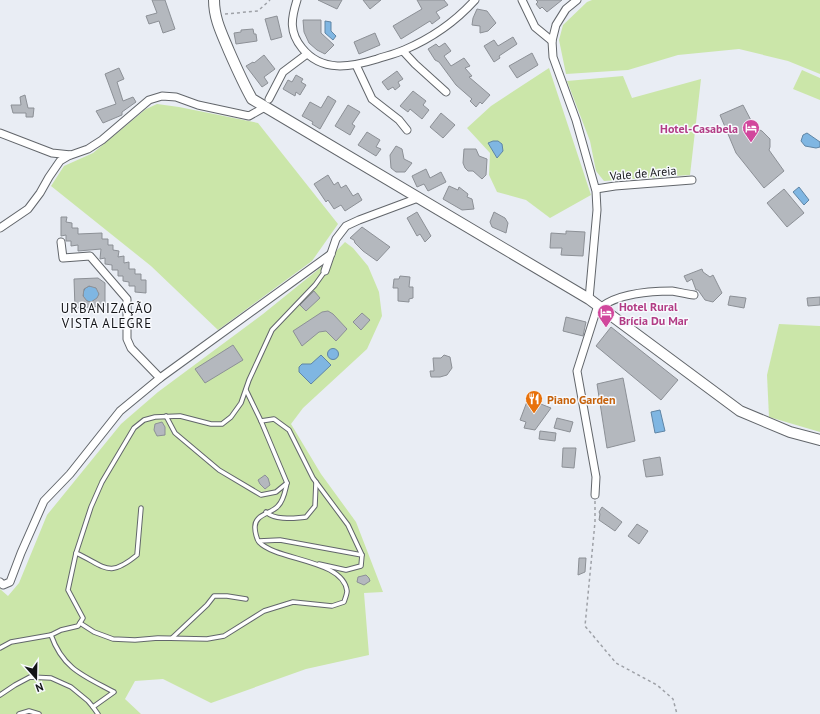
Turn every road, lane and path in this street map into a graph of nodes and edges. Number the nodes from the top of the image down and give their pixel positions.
1 (214, 0) edge
2 (270, 0) edge
3 (297, 0) edge
4 (475, 0) edge
5 (522, 0) edge
6 (577, 0) edge
7 (215, 15) junction
8 (552, 41) junction
9 (403, 51) junction
10 (307, 54) junction
11 (356, 65) junction
12 (446, 92) dead end
13 (267, 103) junction
14 (407, 130) dead end
15 (0, 133) edge
16 (71, 155) junction
17 (692, 180) dead end
18 (596, 189) junction
19 (418, 198) junction
20 (0, 228) edge
21 (62, 242) dead end
22 (331, 254) junction
23 (325, 271) joint
24 (694, 295) dead end
25 (589, 298) junction
26 (600, 306) junction
27 (160, 378) junction
28 (246, 390) junction
29 (166, 416) junction
30 (261, 421) junction
31 (820, 440) edge
32 (316, 482) junction
33 (287, 484) junction
34 (595, 495) joint
35 (141, 508) dead end
36 (266, 512) junction
37 (258, 541) junction
38 (76, 553) junction
39 (362, 555) junction
40 (312, 563) junction
41 (0, 582) edge
42 (246, 599) dead end
43 (80, 623) junction
44 (51, 635) junction
45 (172, 638) junction
46 (0, 648) edge
47 (0, 695) edge
48 (94, 707) junction
49 (19, 714) edge
50 (39, 714) edge
51 (98, 714) edge
52 (676, 714) edge

1 - 7 street
2 - 7 path
3 - 10 street
4 - 9 street
5 - 8 street
6 - 8 street
7 - 13 street
8 - 18 street
9 - 11 street
9 - 12 street
10 - 11 street
10 - 13 street
11 - 14 street
13 - 16 street
13 - 19 street
15 - 16 street
16 - 20 street
17 - 18 street, Vale de Areia
18 - 25 street
19 - 22 street
19 - 25 street
21 - 27 street
22 - 23 street
22 - 27 street
23 - 28 lane
24 - 26 street
25 - 26 street
26 - 31 street
26 - 34 street
27 - 41 street
28 - 29 lane
28 - 30 lane
29 - 33 lane
29 - 38 lane
30 - 32 lane
30 - 33 lane
32 - 36 lane
32 - 39 lane
33 - 36 lane
34 - 52 path
35 - 38 lane
36 - 37 lane
37 - 39 lane
37 - 40 lane
38 - 43 lane
39 - 40 lane
40 - 45 lane
42 - 45 lane
43 - 44 lane
43 - 45 lane
44 - 46 lane
44 - 48 lane
47 - 48 lane
48 - 51 lane
49 - 50 lane

